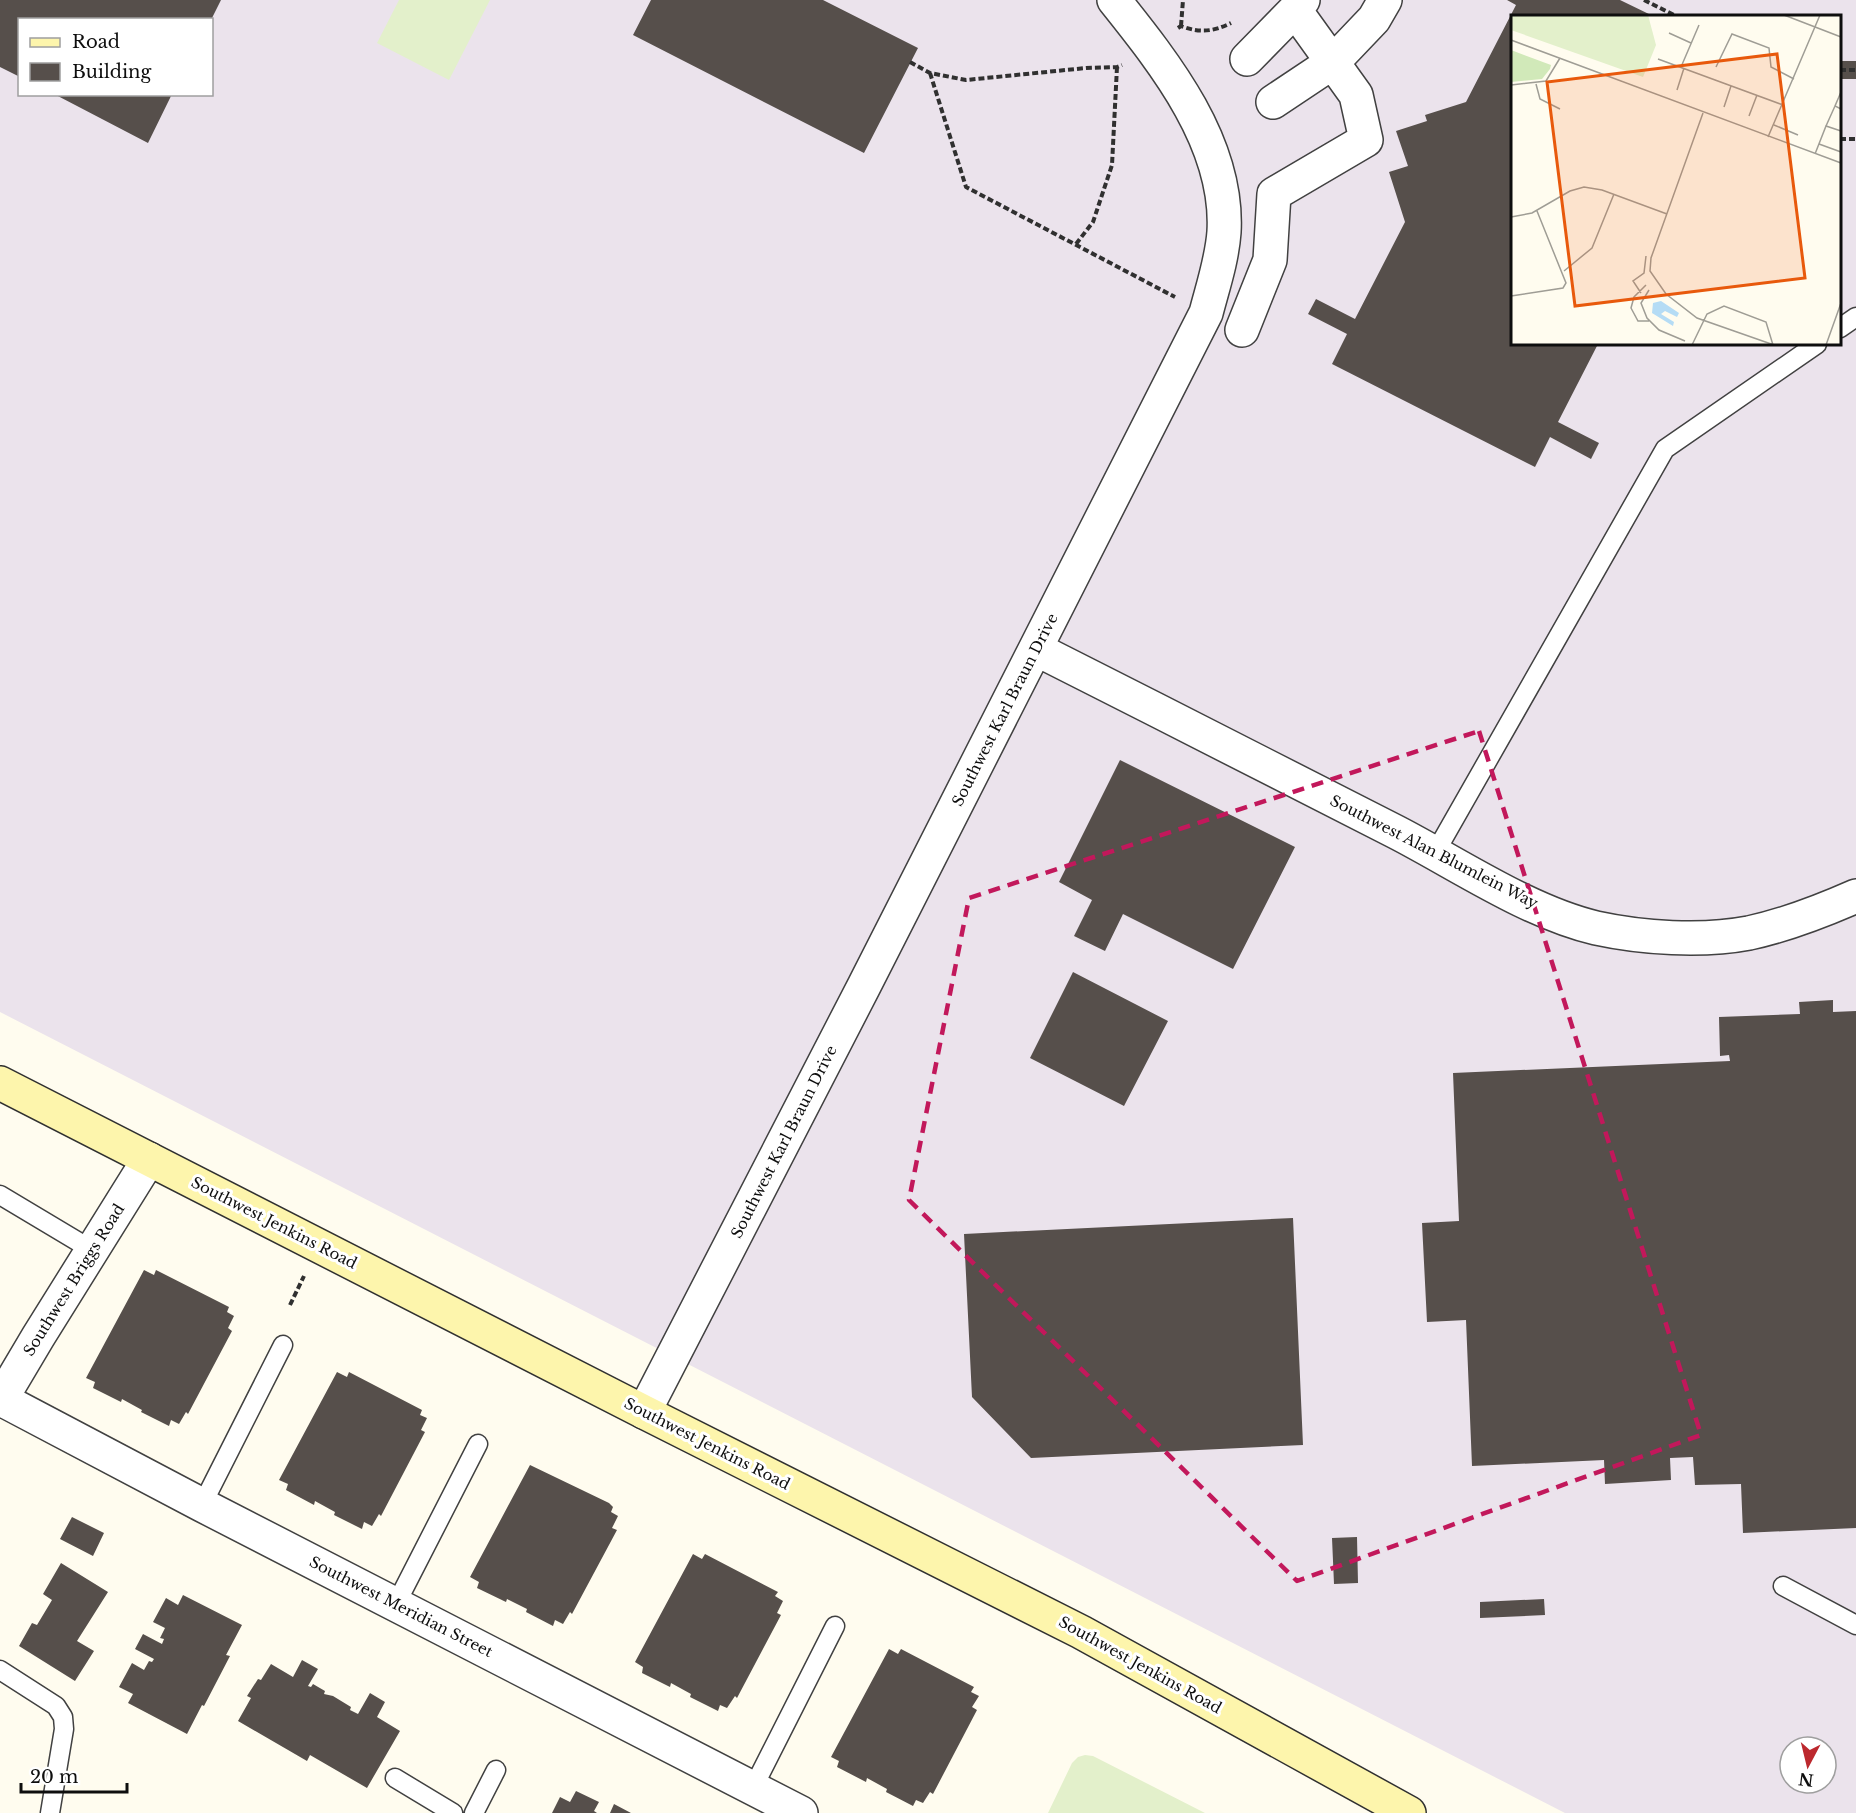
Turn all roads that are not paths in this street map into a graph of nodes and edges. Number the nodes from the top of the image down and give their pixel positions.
1 (1114, 0) edge
2 (1385, 0) edge
3 (1299, 5) edge
4 (1247, 59) dead end
5 (1333, 62) junction
6 (1273, 102) dead end
7 (1856, 317) edge
8 (1841, 327) edge
9 (1242, 330) dead end
10 (1816, 345) edge
11 (1036, 649) junction
12 (1435, 853) junction
13 (1856, 896) edge
14 (0, 1083) edge
15 (149, 1159) junction
16 (0, 1195) edge
17 (92, 1250) junction
18 (284, 1344) dead end
19 (1, 1400) edge
20 (644, 1412) junction
21 (478, 1444) dead end
22 (202, 1505) junction
23 (1783, 1586) dead end
24 (396, 1604) junction
25 (1856, 1625) edge
26 (835, 1626) dead end
27 (0, 1670) edge
28 (496, 1770) dead end
29 (394, 1778) dead end
30 (777, 1804) edge
31 (50, 1813) edge
32 (453, 1813) edge
33 (474, 1813) edge
34 (1409, 1813) edge

1 - 11 street, Southwest Karl Braun Drive
2 - 5 street
3 - 4 street
3 - 5 street
5 - 6 street
5 - 9 street
7 - 8 lane
10 - 12 lane
11 - 12 street, Southwest Alan Blumlein Way
11 - 20 street, Southwest Karl Braun Drive
12 - 13 street, Southwest Alan Blumlein Way
14 - 15 main road, Southwest Jenkins Road
15 - 17 street, Southwest Briggs Road
15 - 20 main road, Southwest Jenkins Road
16 - 17 lane
17 - 19 street, Southwest Briggs Road
18 - 22 lane
19 - 22 street, Southwest Meridian Street
20 - 34 main road, Southwest Jenkins Road
21 - 24 lane
22 - 24 street, Southwest Meridian Street
23 - 25 lane
24 - 30 street, Southwest Meridian Street
26 - 30 lane
27 - 31 lane
28 - 33 lane
29 - 32 lane

